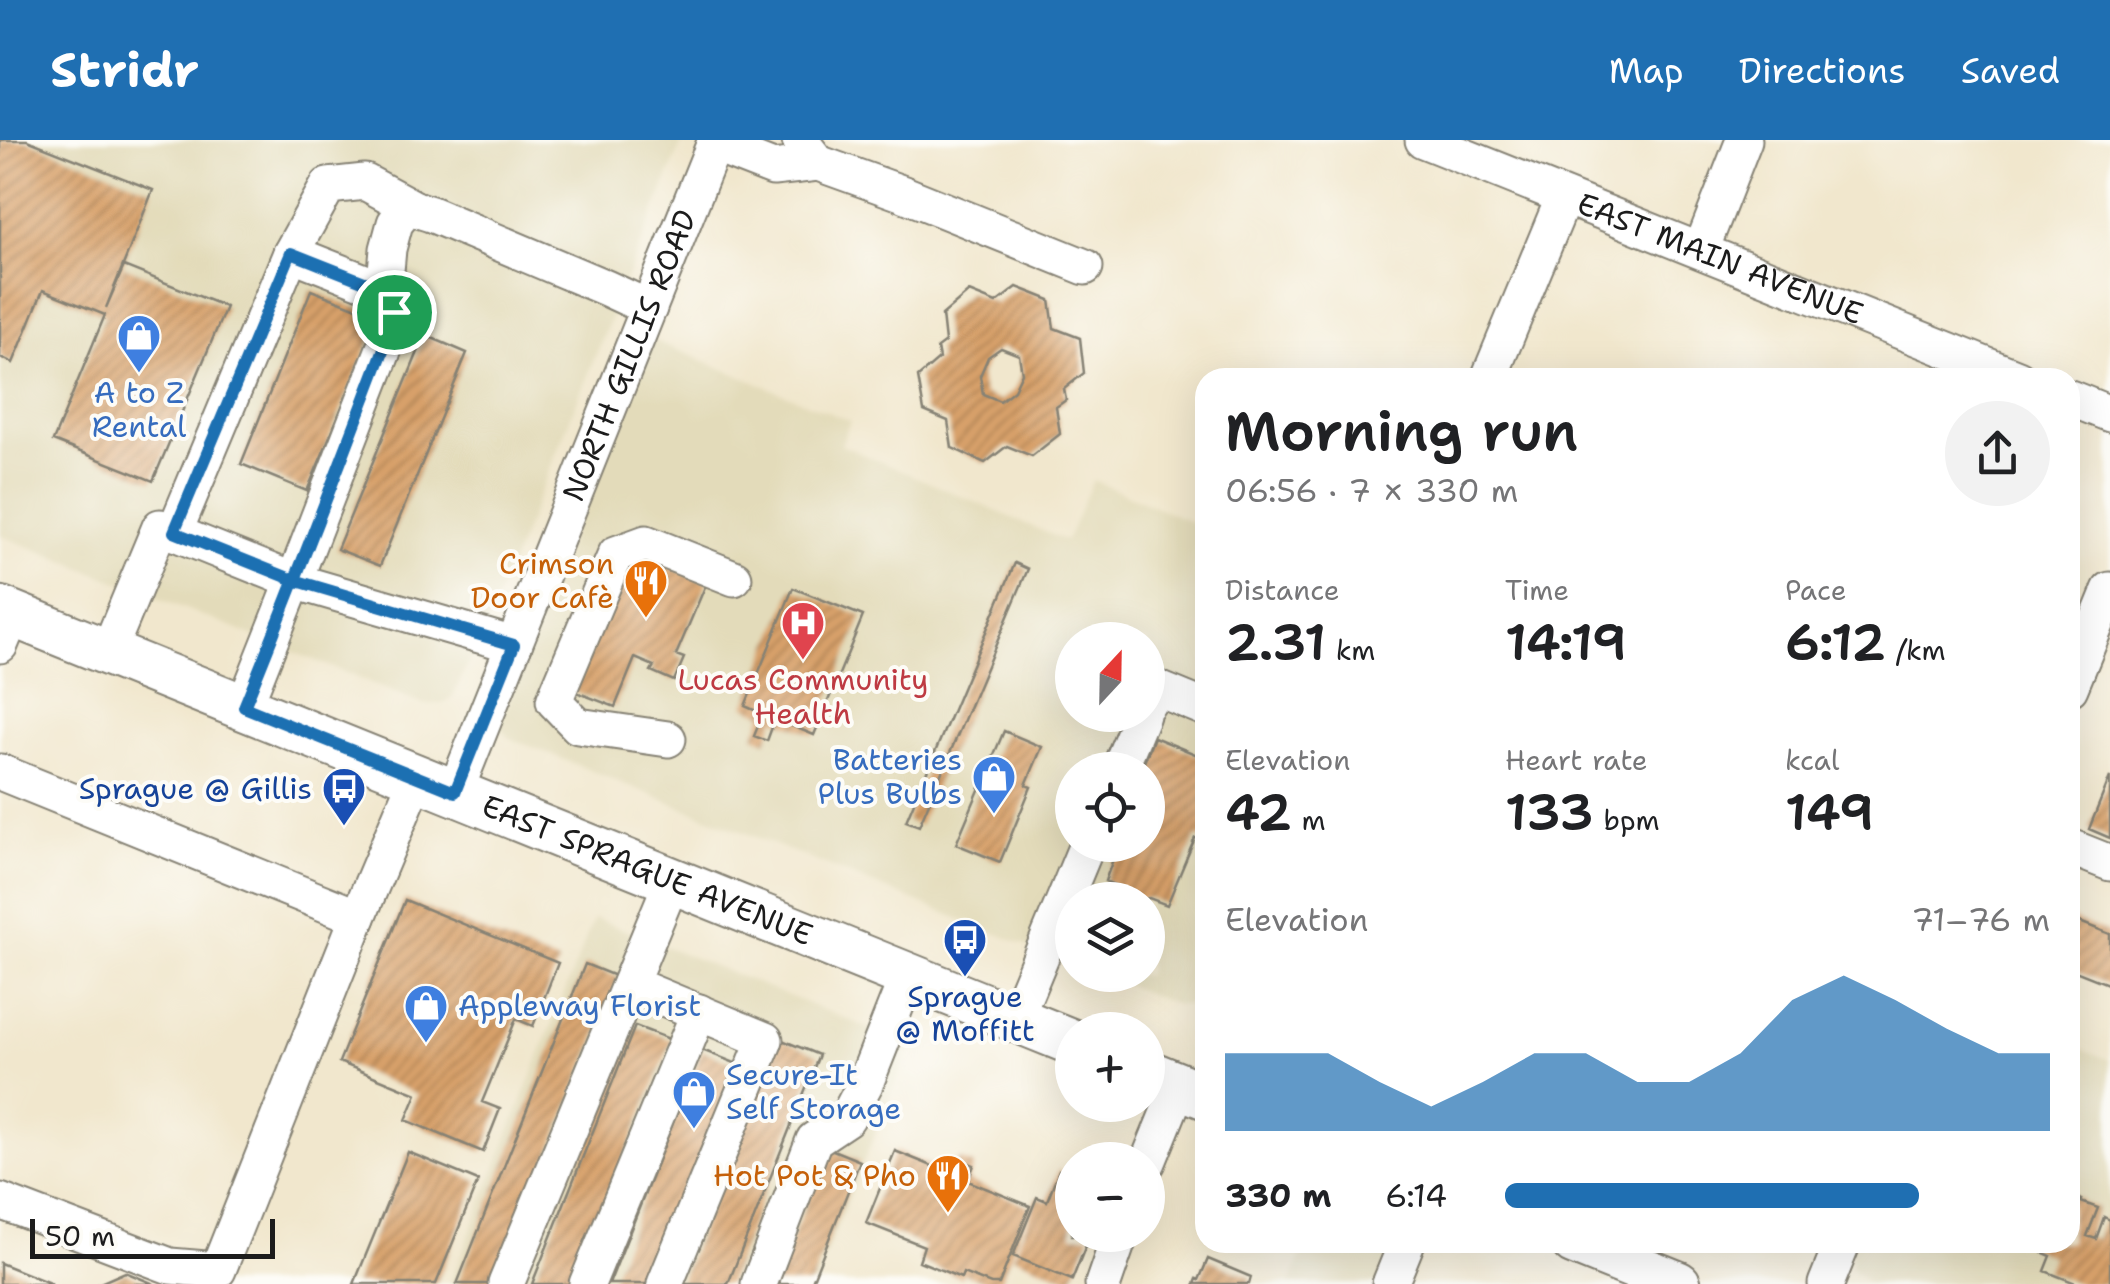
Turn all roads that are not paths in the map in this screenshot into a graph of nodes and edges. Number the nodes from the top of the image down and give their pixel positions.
1 (1423, 140) edge
2 (1744, 140) edge
3 (715, 142) edge
4 (809, 152) edge
5 (1564, 196) junction
6 (415, 209) junction
7 (1701, 250) junction
8 (291, 253) junction
9 (1085, 267) dead end
10 (390, 292) junction
11 (648, 308) junction
12 (1494, 368) edge
13 (1993, 368) edge
14 (2080, 402) edge
15 (2110, 414) edge
16 (174, 532) junction
17 (734, 578) dead end
18 (294, 580) junction
19 (2110, 590) edge
20 (4, 622) edge
21 (514, 645) junction
22 (108, 652) junction
23 (2080, 664) edge
24 (1165, 692) edge
25 (1195, 704) edge
26 (244, 707) junction
27 (668, 740) dead end
28 (0, 772) edge
29 (436, 785) junction
30 (2080, 851) edge
31 (1080, 862) edge
32 (2110, 863) edge
33 (672, 881) junction
34 (358, 917) junction
35 (908, 975) junction
36 (630, 984) junction
37 (699, 1012) junction
38 (1015, 1019) junction
39 (1055, 1035) edge
40 (1186, 1083) edge
41 (1158, 1142) edge
42 (0, 1201) edge
43 (1114, 1252) edge
44 (1403, 1253) edge
45 (1601, 1253) edge
46 (1839, 1253) edge
47 (506, 1284) edge
48 (587, 1284) edge
49 (665, 1284) edge
50 (759, 1284) edge
51 (1103, 1284) edge
52 (1390, 1284) edge
53 (1678, 1284) edge
54 (1826, 1284) edge

1 - 5 street, EAST MAIN AVENUE
2 - 7 street
3 - 4 street
3 - 11 street, NORTH GILLIS ROAD
4 - 9 street
5 - 7 street, EAST MAIN AVENUE
5 - 12 street
6 - 8 street
6 - 10 street
6 - 11 street
7 - 13 street, EAST MAIN AVENUE
8 - 10 street
8 - 16 street
10 - 18 street
11 - 21 street, NORTH GILLIS ROAD
14 - 15 street
16 - 18 street
16 - 22 street
17 - 27 street
18 - 21 street
18 - 26 street
19 - 23 street
20 - 22 main road, EAST SPRAGUE AVENUE
21 - 29 street, NORTH GILLIS ROAD
22 - 26 main road, EAST SPRAGUE AVENUE
24 - 25 street
26 - 29 main road, EAST SPRAGUE AVENUE
28 - 34 street
29 - 33 main road, EAST SPRAGUE AVENUE
29 - 34 street, NORTH GILLIS ROAD
30 - 32 street
31 - 38 street
33 - 35 main road, EAST SPRAGUE AVENUE
33 - 36 street
34 - 42 street, NORTH GILLIS ROAD
35 - 38 main road, EAST SPRAGUE AVENUE
35 - 50 street
36 - 37 street
36 - 47 street
37 - 48 street
37 - 49 street
38 - 39 main road, EAST SPRAGUE AVENUE
40 - 41 street
43 - 51 street
44 - 52 street
45 - 53 main road
46 - 54 street

